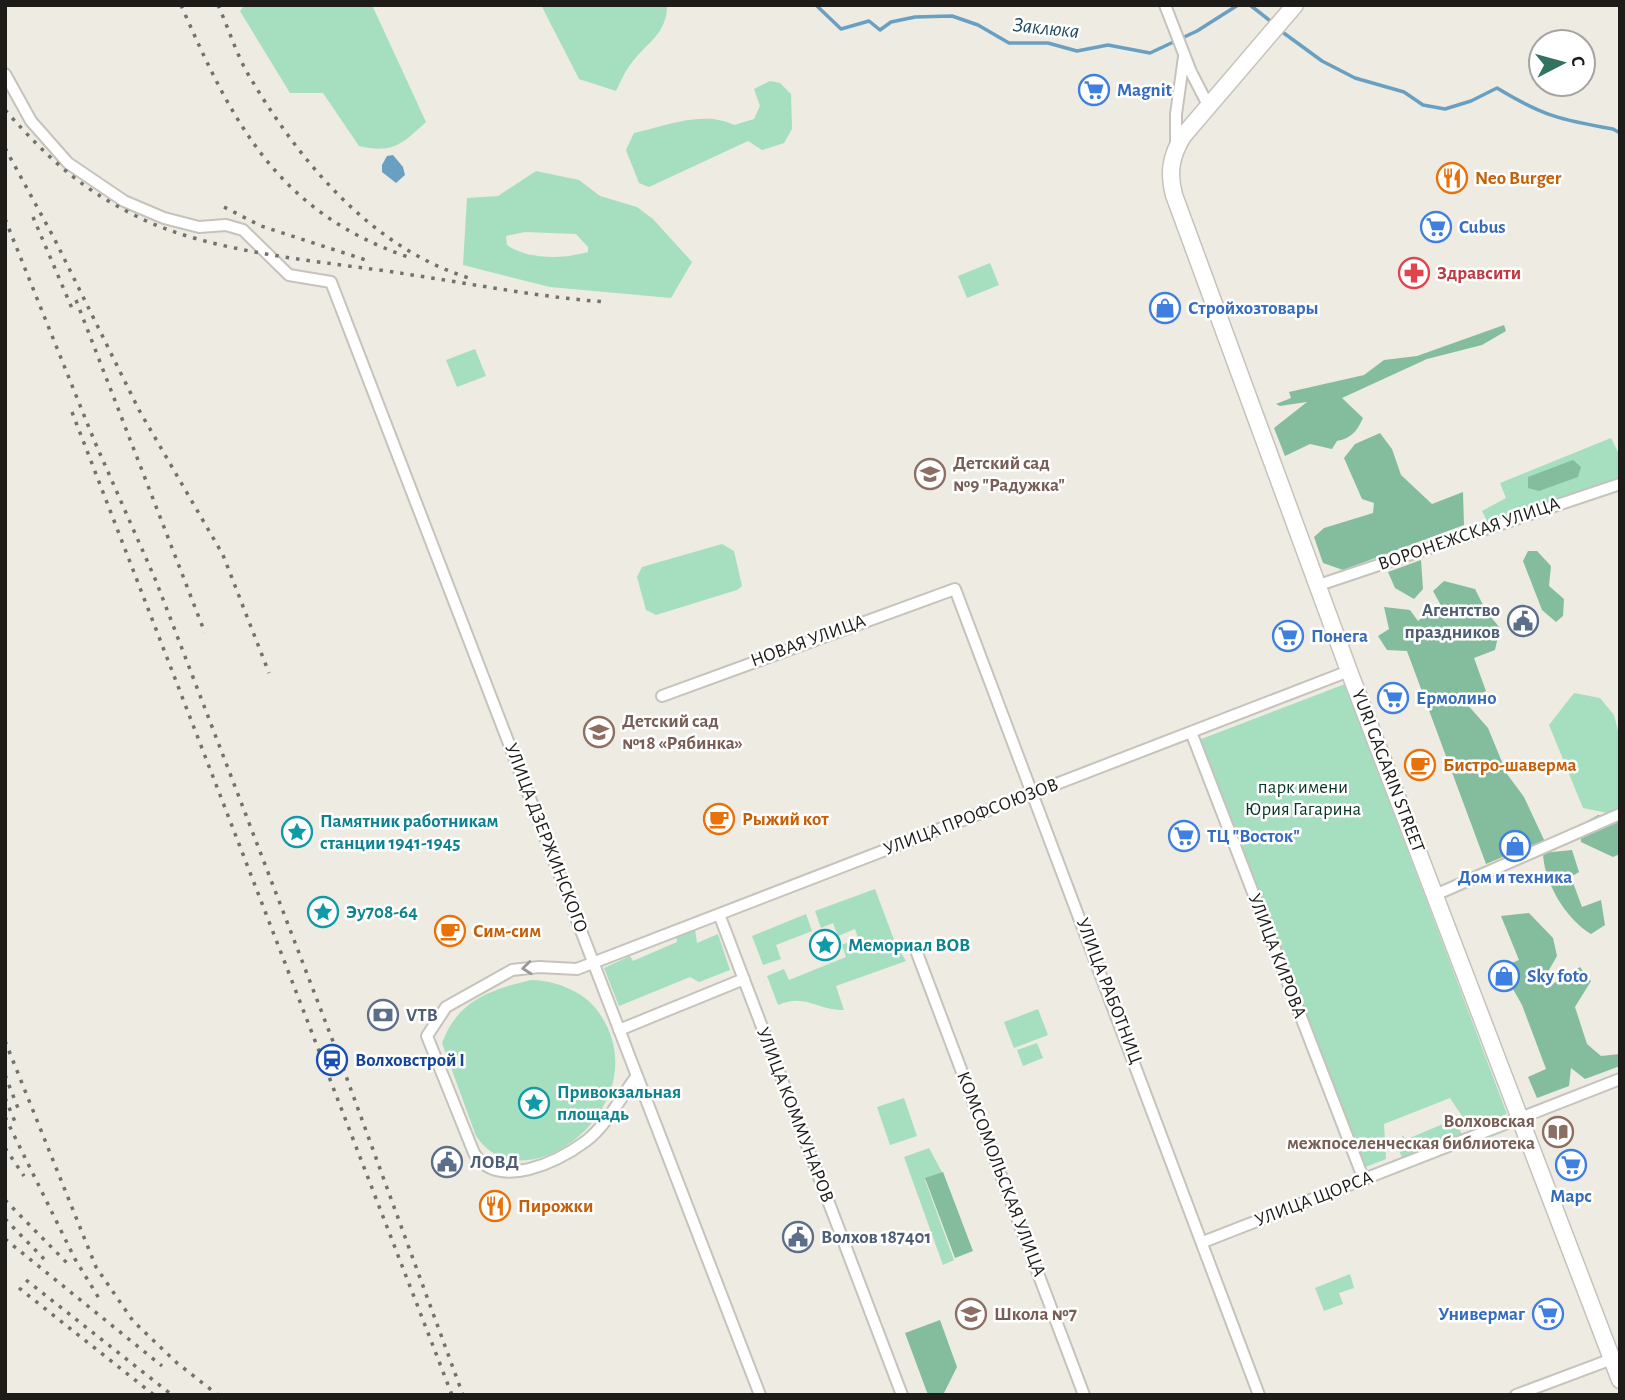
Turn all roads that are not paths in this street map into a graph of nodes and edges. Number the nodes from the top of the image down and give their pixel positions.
1 (1165, 5) edge
2 (1292, 8) edge
3 (1184, 54) junction
4 (5, 74) edge
5 (1209, 107) junction
6 (1174, 154) junction
7 (1620, 484) edge
8 (1319, 585) junction
9 (956, 589) joint
10 (1349, 671) junction
11 (662, 696) dead end
12 (1191, 732) junction
13 (1033, 793) junction
14 (1620, 814) edge
15 (1435, 895) junction
16 (719, 914) junction
17 (917, 953) dead end
18 (594, 963) junction
19 (744, 979) junction
20 (619, 1030) junction
21 (636, 1077) junction
22 (1620, 1079) edge
23 (1520, 1116) junction
24 (1364, 1180) junction
25 (1203, 1242) junction
26 (1616, 1358) edge
27 (1620, 1380) edge
28 (760, 1395) edge
29 (902, 1395) edge
30 (1084, 1395) edge
31 (1259, 1395) edge
32 (1516, 1395) edge

1 - 3 street
2 - 5 main road
3 - 5 street
3 - 6 street
4 - 18 street, УЛИЦА ДЗЕРЖИНСКОГО
5 - 6 main road
6 - 8 main road, YURI GAGARIN STREET
7 - 8 street, ВОРОНЕЖСКАЯ УЛИЦА
8 - 10 main road, YURI GAGARIN STREET
9 - 11 street, НОВАЯ УЛИЦА
9 - 13 street, УЛИЦА РАБОТНИЦ
10 - 12 street, УЛИЦА ПРОФСОЮЗОВ
10 - 15 main road, YURI GAGARIN STREET
12 - 13 street, УЛИЦА ПРОФСОЮЗОВ
12 - 24 street, УЛИЦА КИРОВА
13 - 16 street, УЛИЦА ПРОФСОЮЗОВ
13 - 25 street, УЛИЦА РАБОТНИЦ
14 - 15 street
15 - 23 main road, YURI GAGARIN STREET
16 - 18 street, УЛИЦА ПРОФСОЮЗОВ
16 - 19 street, УЛИЦА КОММУНАРОВ
17 - 30 street, КОМСОМОЛЬСКАЯ УЛИЦА
18 - 20 street, УЛИЦА ДЗЕРЖИНСКОГО
18 -> 21 street
19 - 20 street
19 - 29 street, УЛИЦА КОММУНАРОВ
20 - 21 street, УЛИЦА ДЗЕРЖИНСКОГО
21 - 28 street, УЛИЦА ДЗЕРЖИНСКОГО
22 - 23 street, УЛИЦА ЩОРСА
23 - 24 street, УЛИЦА ЩОРСА
23 - 26 main road, YURI GAGARIN STREET
24 - 25 street, УЛИЦА ЩОРСА
25 - 31 street, УЛИЦА РАБОТНИЦ
26 - 27 main road, YURI GAGARIN STREET
26 - 32 street

